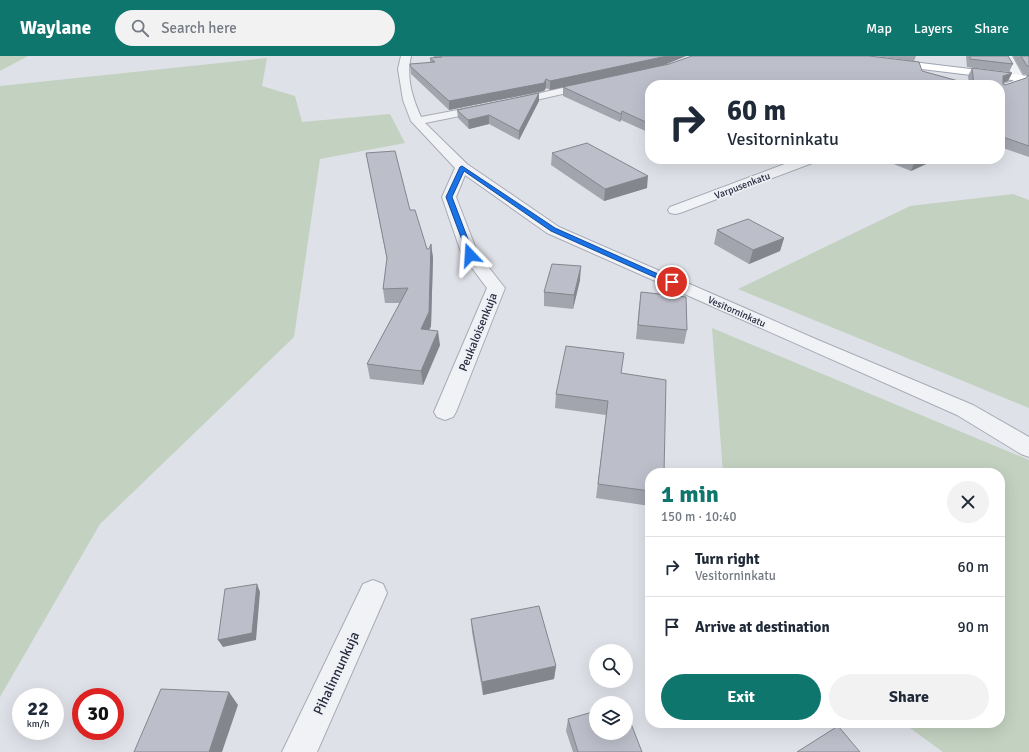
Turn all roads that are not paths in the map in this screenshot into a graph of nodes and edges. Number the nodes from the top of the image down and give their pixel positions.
1 (406, 56) edge
2 (840, 56) edge
3 (1007, 56) edge
4 (1024, 78) edge
5 (600, 83) edge
6 (1005, 87) edge
7 (417, 121) junction
8 (788, 164) edge
9 (798, 164) edge
10 (793, 166) junction
11 (462, 167) junction
12 (675, 210) dead end
13 (445, 412) dead end
14 (1029, 448) edge
15 (372, 594) dead end
16 (299, 752) edge

1 - 7 street, Vesitorninkatu
2 - 4 main road
3 - 4 street
4 - 6 street
5 - 7 street
7 - 11 street, Vesitorninkatu
8 - 10 street
9 - 10 street, Varpusenkatu
10 - 12 street, Varpusenkatu
11 - 13 street, Peukaloisenkuja
11 - 14 street, Vesitorninkatu
15 - 16 street, Pihalinnunkuja

